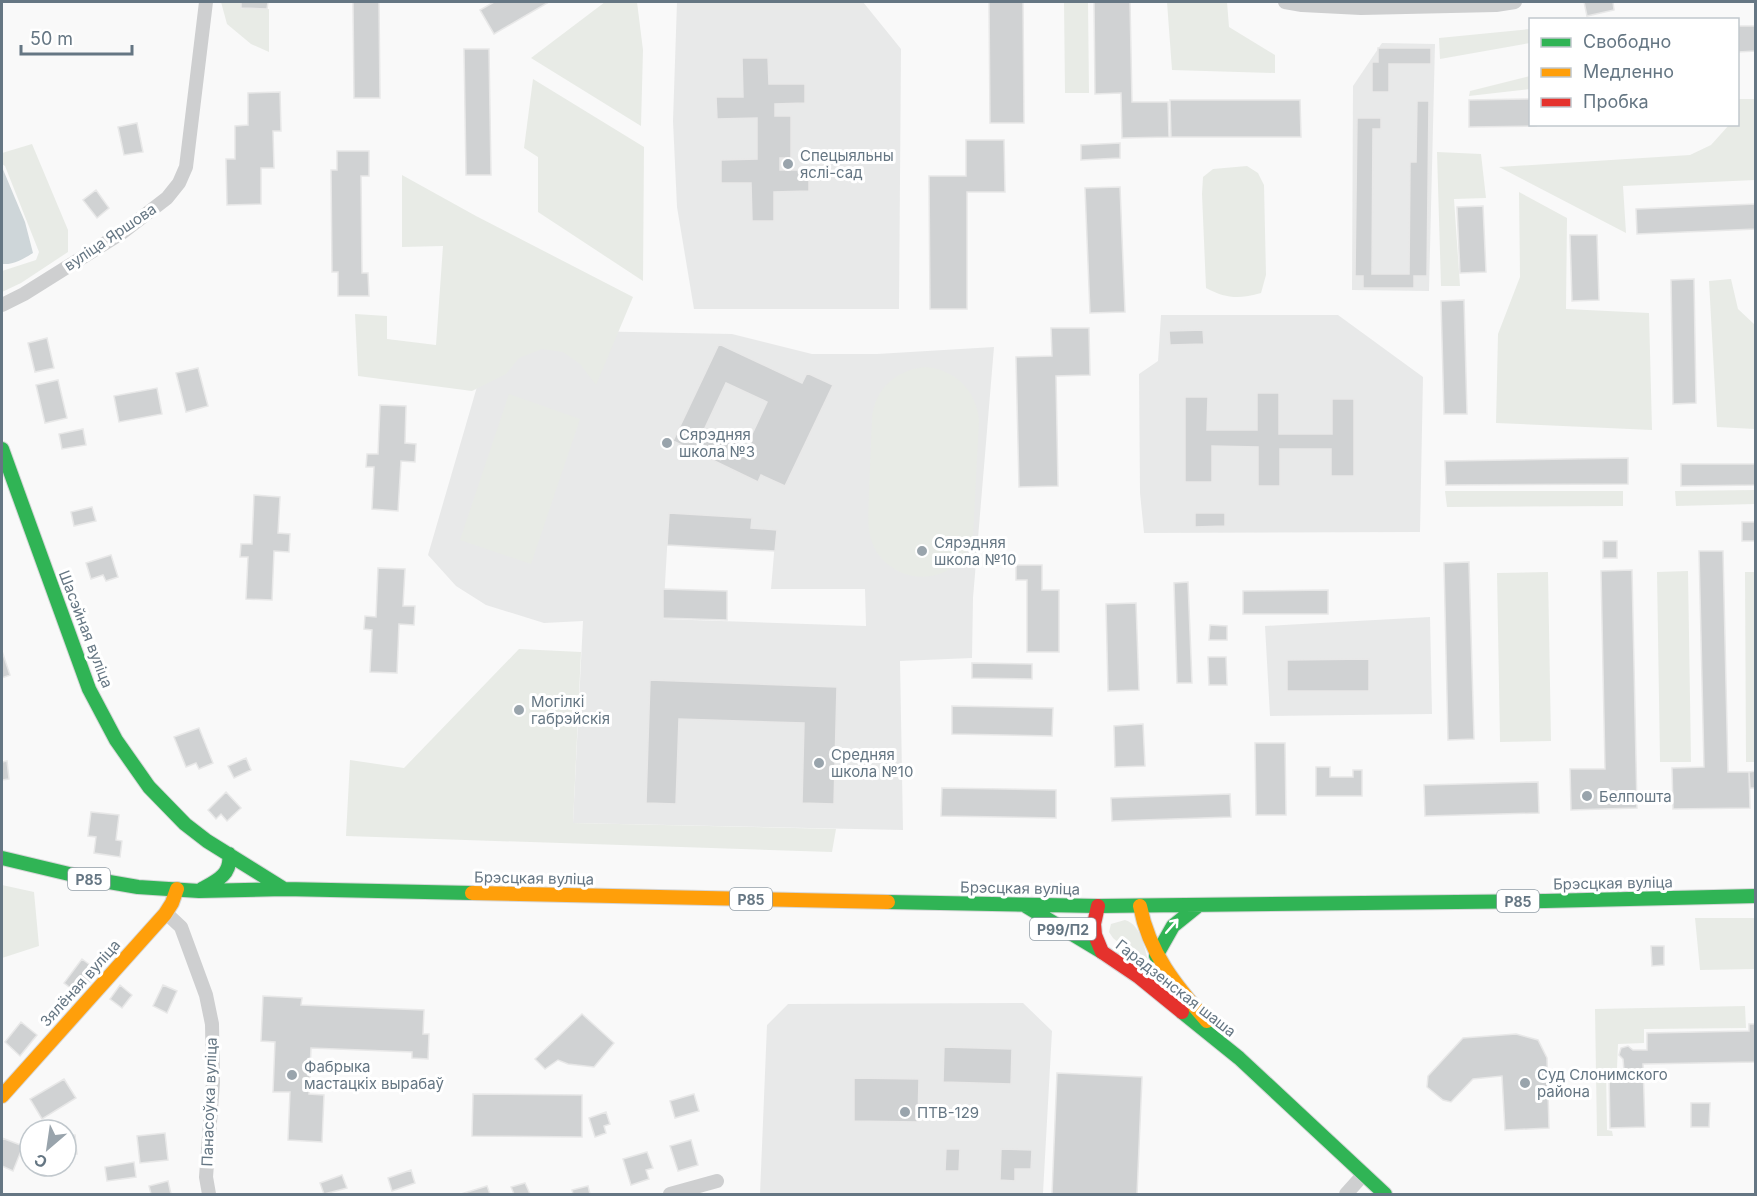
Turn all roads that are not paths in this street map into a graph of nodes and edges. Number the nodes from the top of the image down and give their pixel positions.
1 (206, 2) edge
2 (1285, 2) edge
3 (1515, 2) edge
4 (2, 304) edge
5 (2, 449) edge
6 (229, 854) junction
7 (2, 858) edge
8 (177, 889) junction
9 (284, 889) junction
10 (199, 891) junction
11 (1755, 896) edge
12 (1024, 905) junction
13 (1199, 905) junction
14 (1098, 906) junction
15 (1140, 906) junction
16 (166, 913) junction
17 (1102, 952) junction
18 (1156, 956) junction
19 (1239, 1058) junction
20 (2, 1096) edge
21 (1364, 1174) junction
22 (717, 1181) dead end
23 (208, 1194) edge
24 (670, 1194) edge
25 (1346, 1194) edge
26 (1385, 1194) edge

1 - 4 street, вуліца Яршова
2 - 3 street
5 - 6 main road, Шасэйная вуліца
6 - 9 main road, Шасэйная вуліца
6 - 10 main road
7 - 8 main road, Р85
8 - 10 main road, Р85
8 - 16 main road, Зялёная вуліца
9 - 10 main road, Р85
9 - 12 main road, Брэсцкая вуліца / Р85
11 - 13 main road, Брэсцкая вуліца / Р85
12 - 14 main road, Брэсцкая вуліца / Р85
12 - 17 main road, Р99/П2
13 - 15 main road, Брэсцкая вуліца / Р85
18 -> 13 main road
14 - 15 main road, Брэсцкая вуліца / Р85
14 - 17 main road, Гарадзенская шаша / Р99/П2
15 - 18 main road, Гарадзенская шаша / Р99/П2
16 - 20 main road, Зялёная вуліца
16 - 23 street, Панасоўка вуліца
17 - 19 main road, Гарадзенская шаша / Р99/П2
18 - 19 main road, Гарадзенская шаша / Р99/П2
19 - 21 main road, Гарадзенская шаша / Р99/П2
21 - 25 street
21 - 26 main road, Гарадзенская шаша / Р99/П2
22 - 24 street

